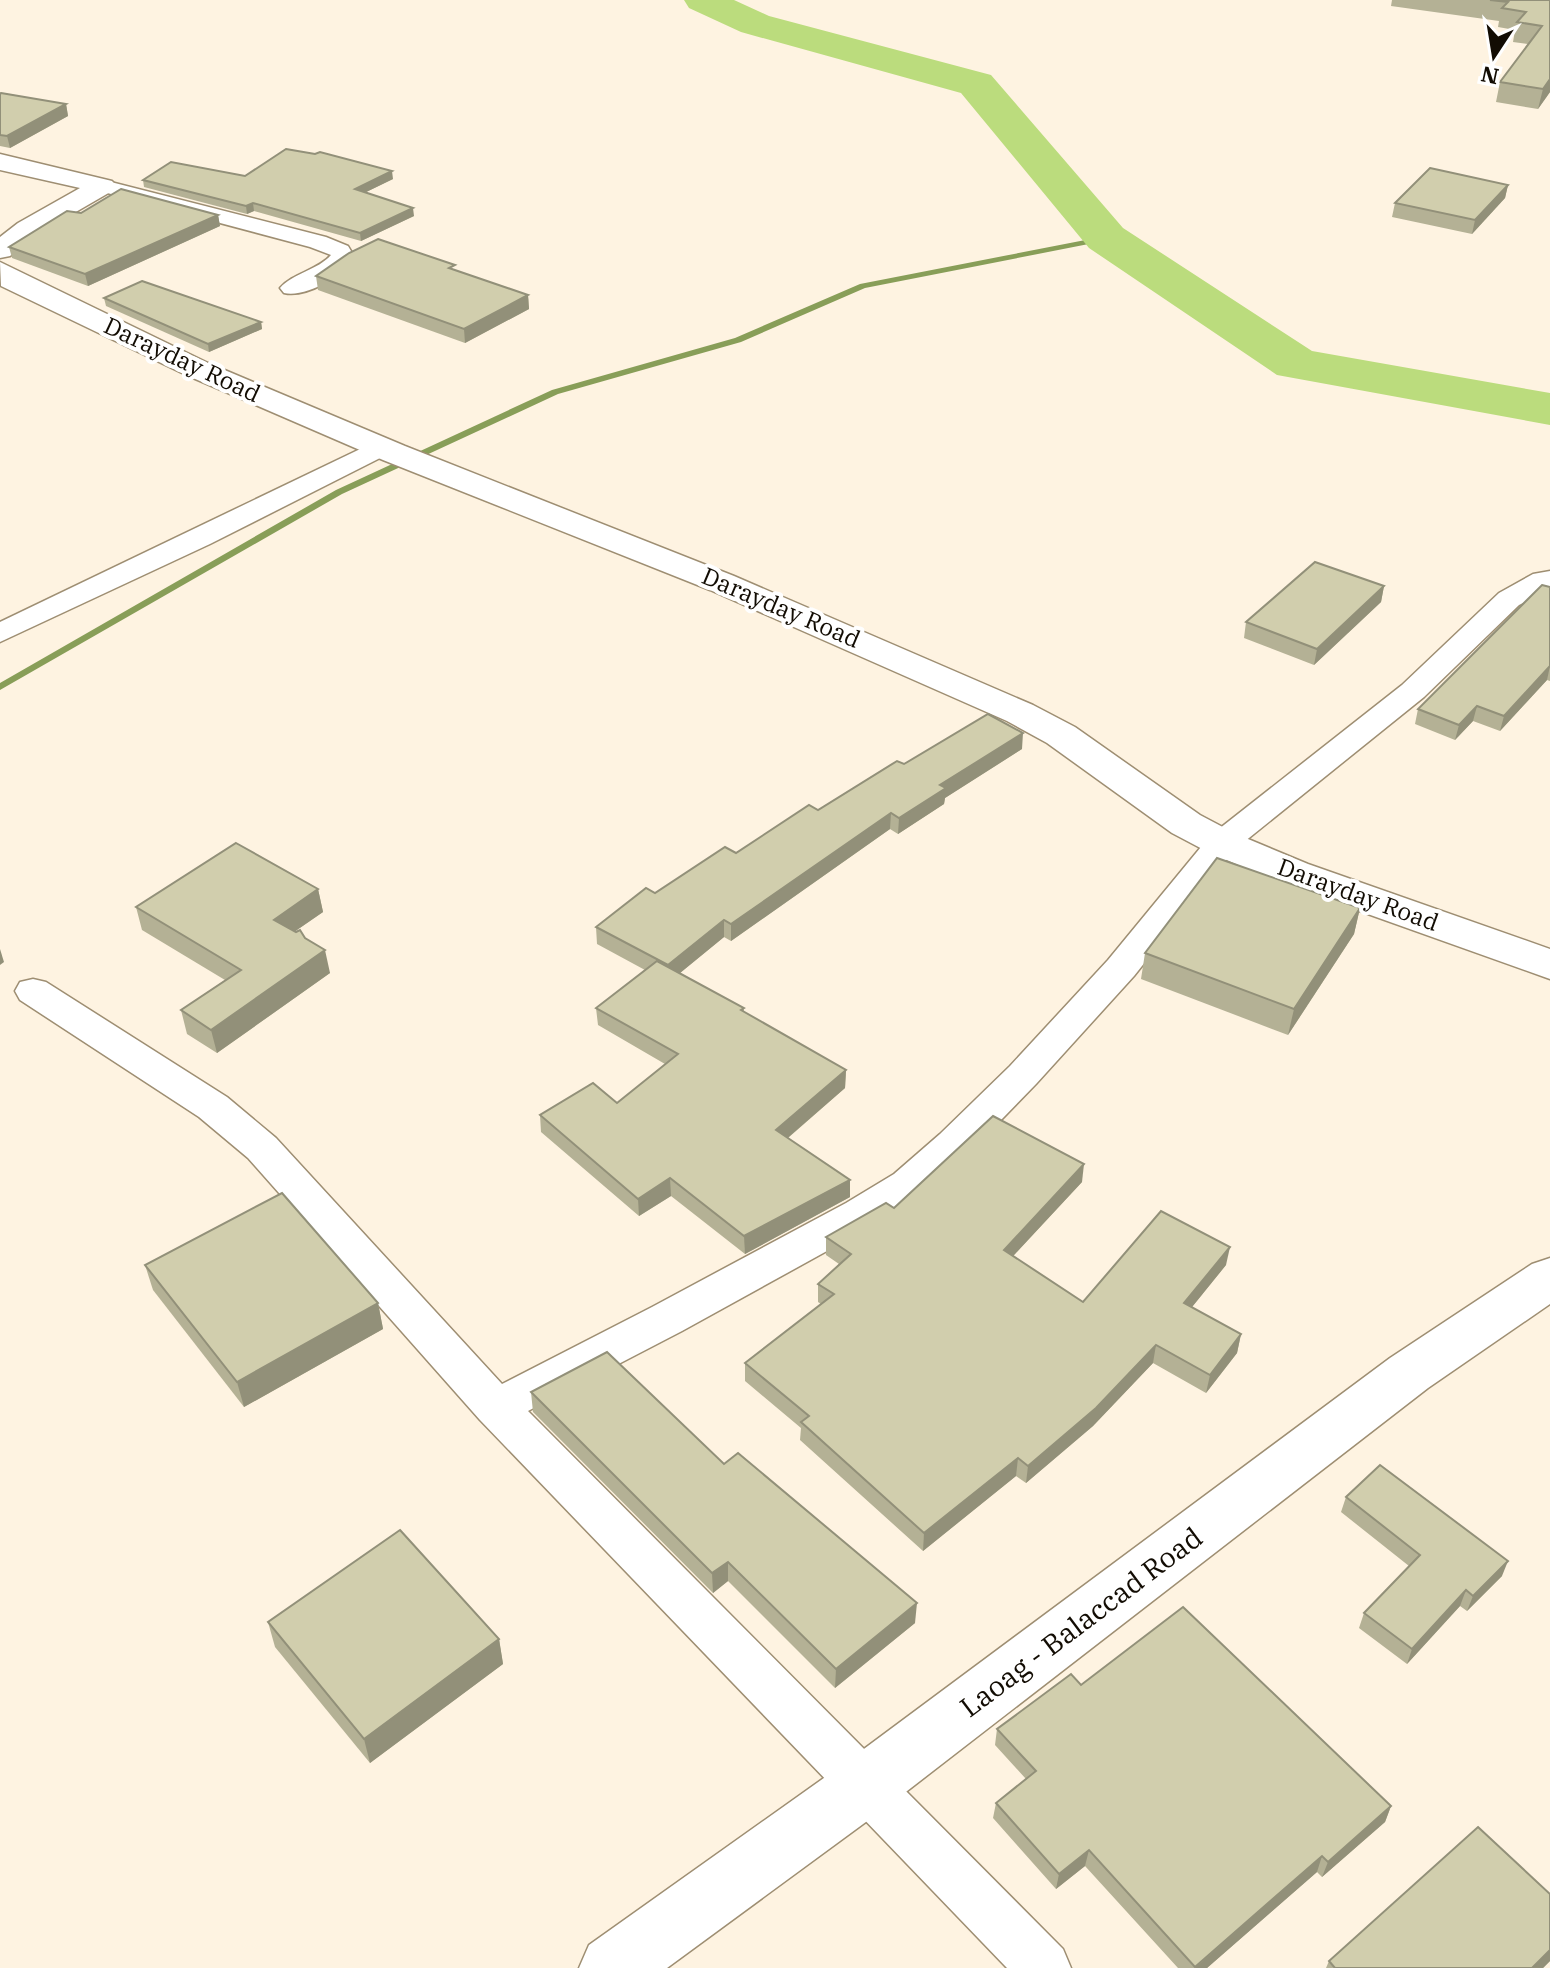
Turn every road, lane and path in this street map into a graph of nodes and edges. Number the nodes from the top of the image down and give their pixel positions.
1 (0, 162) edge
2 (103, 186) junction
3 (0, 250) edge
4 (0, 270) edge
5 (292, 288) dead end
6 (387, 450) junction
7 (1550, 580) edge
8 (0, 633) edge
9 (1222, 843) junction
10 (1550, 965) edge
11 (33, 991) dead end
12 (1550, 1278) edge
13 (496, 1407) junction
14 (867, 1784) junction
15 (612, 1968) edge
16 (1044, 1968) edge

1 - 2 street
2 - 3 street
2 - 5 street
4 - 6 street, Darayday Road
6 - 8 street
6 - 9 street, Darayday Road
7 - 9 street
9 - 10 street, Darayday Road
9 - 13 street
11 - 13 street
12 - 14 street, Laoag - Balaccad Road
13 - 14 street
14 - 15 street, Laoag - Balaccad Road
14 - 16 street

